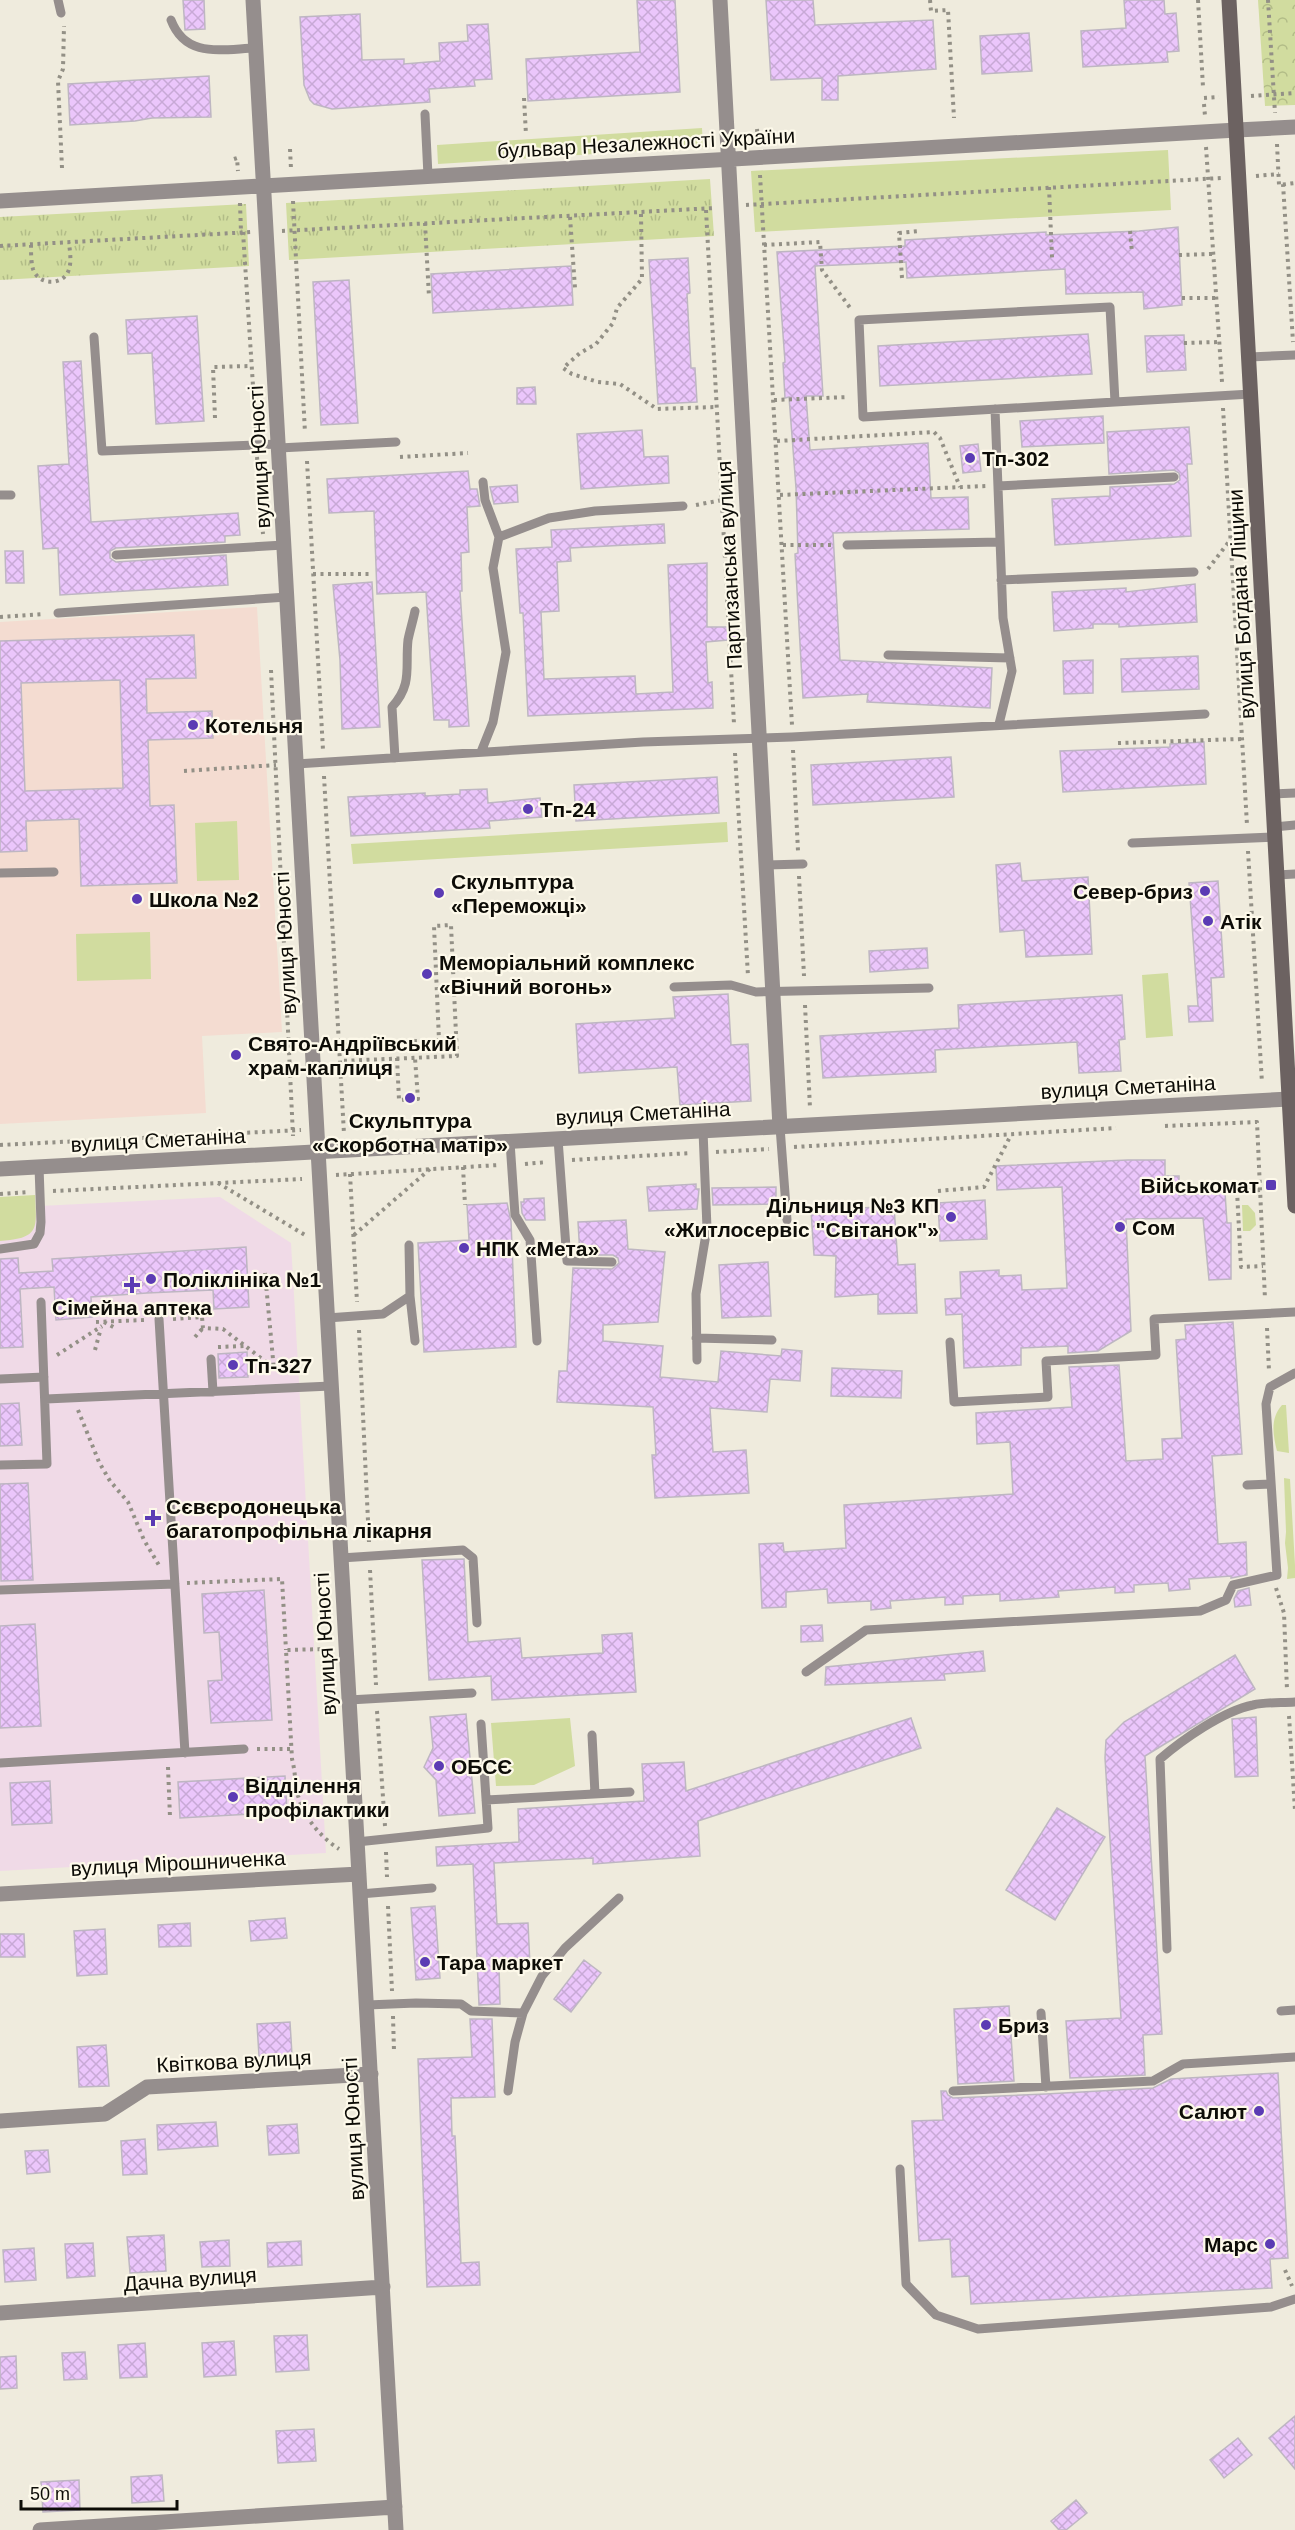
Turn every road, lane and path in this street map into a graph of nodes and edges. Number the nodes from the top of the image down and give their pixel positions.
1 (58, 0) edge
2 (253, 0) edge
3 (720, 0) edge
4 (930, 0) edge
5 (1198, 0) edge
6 (1229, 0) edge
7 (1268, 0) edge
8 (61, 13) joint
9 (171, 20) dead end
10 (256, 48) junction
11 (1203, 87) dead end
12 (524, 98) dead end
13 (1204, 105) dead end
14 (425, 114) dead end
15 (954, 118) dead end
16 (1295, 127) edge
17 (1276, 128) junction
18 (1237, 130) junction
19 (1206, 132) junction
20 (526, 135) dead end
21 (290, 149) dead end
22 (728, 159) junction
23 (62, 168) dead end
24 (1279, 174) junction
25 (428, 176) junction
26 (1240, 177) junction
27 (1208, 178) junction
28 (1295, 183) edge
29 (292, 184) junction
30 (1283, 184) junction
31 (265, 186) junction
32 (1049, 187) junction
33 (0, 201) edge
34 (762, 204) junction
35 (732, 206) junction
36 (706, 210) junction
37 (641, 214) junction
38 (570, 217) junction
39 (425, 224) junction
40 (294, 230) junction
41 (267, 231) junction
42 (920, 231) dead end
43 (1130, 231) dead end
44 (243, 232) junction
45 (69, 243) junction
46 (31, 244) junction
47 (764, 245) junction
48 (0, 246) edge
49 (1132, 253) dead end
50 (1213, 254) junction
51 (1179, 255) dead end
52 (1294, 257) edge
53 (1052, 258) dead end
54 (1288, 258) junction
55 (902, 278) dead end
56 (575, 288) dead end
57 (429, 297) dead end
58 (1182, 298) dead end
59 (1216, 298) junction
60 (859, 320) junction
61 (94, 337) dead end
62 (1219, 342) junction
63 (1184, 343) dead end
64 (1294, 355) edge
65 (1249, 357) junction
66 (252, 366) junction
67 (1222, 394) junction
68 (1251, 394) junction
69 (861, 396) junction
70 (774, 400) junction
71 (1115, 402) junction
72 (716, 406) junction
73 (995, 409) junction
74 (215, 418) dead end
75 (777, 441) junction
76 (396, 442) dead end
77 (256, 444) junction
78 (279, 446) junction
79 (306, 446) junction
80 (1174, 477) dead end
81 (483, 482) dead end
82 (998, 486) junction
83 (960, 487) junction
84 (0, 495) edge
85 (10, 495) dead end
86 (780, 495) junction
87 (722, 500) junction
88 (683, 506) joint
89 (499, 537) junction
90 (1231, 539) junction
91 (1000, 542) junction
92 (284, 545) junction
93 (783, 545) junction
94 (848, 545) joint
95 (264, 546) junction
96 (117, 555) dead end
97 (1194, 572) joint
98 (313, 574) junction
99 (370, 574) dead end
100 (1001, 580) junction
101 (287, 597) junction
102 (415, 611) dead end
103 (58, 613) joint
104 (0, 617) edge
105 (888, 655) dead end
106 (270, 658) dead end
107 (1010, 658) junction
108 (1205, 714) dead end
109 (999, 724) junction
110 (792, 736) junction
111 (759, 737) junction
112 (735, 738) junction
113 (1242, 738) junction
114 (1119, 743) dead end
115 (482, 752) junction
116 (394, 758) junction
117 (323, 762) junction
118 (296, 764) junction
119 (276, 765) junction
120 (184, 771) dead end
121 (1295, 793) edge
122 (1272, 794) junction
123 (1295, 825) edge
124 (1274, 832) junction
125 (1248, 838) junction
126 (1132, 843) dead end
127 (801, 864) junction
128 (766, 865) junction
129 (54, 872) dead end
130 (0, 873) edge
131 (1295, 874) edge
132 (1277, 875) junction
133 (674, 987) dead end
134 (929, 988) dead end
135 (756, 992) junction
136 (773, 992) junction
137 (805, 992) junction
138 (339, 1045) junction
139 (397, 1058) junction
140 (415, 1058) junction
141 (340, 1061) junction
142 (1262, 1084) dead end
143 (1292, 1101) edge
144 (810, 1109) dead end
145 (1158, 1126) dead end
146 (344, 1127) junction
147 (780, 1127) junction
148 (1124, 1128) dead end
149 (316, 1129) junction
150 (293, 1130) junction
151 (703, 1131) junction
152 (1011, 1134) junction
153 (352, 1135) dead end
154 (558, 1139) junction
155 (510, 1142) junction
156 (0, 1145) edge
157 (781, 1148) junction
158 (318, 1152) junction
159 (704, 1152) junction
160 (294, 1153) junction
161 (559, 1161) junction
162 (511, 1165) junction
163 (39, 1167) junction
164 (463, 1167) junction
165 (0, 1169) edge
166 (430, 1169) junction
167 (350, 1174) junction
168 (319, 1176) junction
169 (302, 1178) junction
170 (295, 1179) junction
171 (217, 1182) junction
172 (303, 1189) dead end
173 (1260, 1190) junction
174 (938, 1191) dead end
175 (39, 1192) junction
176 (0, 1194) edge
177 (465, 1205) dead end
178 (1295, 1206) edge
179 (787, 1220) dead end
180 (305, 1224) dead end
181 (305, 1235) junction
182 (354, 1236) junction
183 (306, 1244) dead end
184 (409, 1245) dead end
185 (0, 1249) edge
186 (612, 1262) dead end
187 (265, 1274) dead end
188 (410, 1296) junction
189 (41, 1302) dead end
190 (1295, 1312) edge
191 (358, 1316) junction
192 (327, 1318) junction
193 (159, 1319) junction
194 (96, 1322) dead end
195 (103, 1324) junction
196 (203, 1328) junction
197 (117, 1329) dead end
198 (195, 1337) dead end
199 (696, 1338) junction
200 (772, 1340) dead end
201 (415, 1341) dead end
202 (537, 1341) dead end
203 (950, 1342) dead end
204 (95, 1350) dead end
205 (211, 1359) dead end
206 (696, 1360) dead end
207 (44, 1364) junction
208 (274, 1368) junction
209 (1295, 1373) edge
210 (44, 1377) junction
211 (0, 1379) edge
212 (332, 1386) junction
213 (275, 1388) junction
214 (213, 1392) junction
215 (164, 1395) junction
216 (72, 1398) junction
217 (46, 1399) junction
218 (0, 1466) edge
219 (1271, 1484) junction
220 (1247, 1485) dead end
221 (370, 1556) junction
222 (341, 1558) junction
223 (175, 1584) junction
224 (0, 1590) edge
225 (477, 1623) dead end
226 (286, 1650) junction
227 (329, 1660) dead end
228 (806, 1672) dead end
229 (472, 1693) dead end
230 (376, 1698) junction
231 (349, 1700) junction
232 (1295, 1702) edge
233 (481, 1724) dead end
234 (592, 1735) dead end
235 (244, 1749) dead end
236 (257, 1749) dead end
237 (291, 1749) junction
238 (185, 1753) junction
239 (167, 1754) junction
240 (0, 1763) edge
241 (630, 1792) dead end
242 (594, 1794) junction
243 (486, 1800) junction
244 (170, 1817) dead end
245 (339, 1838) dead end
246 (386, 1839) junction
247 (357, 1842) junction
248 (339, 1849) junction
249 (359, 1874) junction
250 (341, 1875) junction
251 (432, 1888) dead end
252 (388, 1892) junction
253 (0, 1894) edge
254 (360, 1894) junction
255 (619, 1899) dead end
256 (1167, 1949) dead end
257 (392, 2004) junction
258 (367, 2005) junction
259 (1295, 2010) edge
260 (1281, 2011) dead end
261 (523, 2013) junction
262 (1041, 2013) dead end
263 (394, 2051) dead end
264 (1295, 2058) edge
265 (370, 2074) junction
266 (1046, 2087) junction
267 (508, 2091) dead end
268 (953, 2091) dead end
269 (0, 2121) edge
270 (900, 2169) dead end
271 (1285, 2270) dead end
272 (383, 2287) junction
273 (1295, 2292) edge
274 (1295, 2299) edge
275 (0, 2313) edge
276 (395, 2507) junction
277 (40, 2530) edge
278 (396, 2530) edge

1 - 8 lane
2 - 10 street, вулиця Юності
3 - 22 street, Партизанська вулиця
4 - 15 path
5 - 11 path
6 - 18 main road, вулиця Богдана Ліщини
7 - 17 path
8 - 23 path
9 - 10 lane
10 - 31 street, вулиця Юності
12 - 20 path
13 - 19 path
14 - 25 lane
16 - 17 street, бульвар Незалежності України
17 - 18 street, бульвар Незалежності України
17 - 24 path
18 - 19 street, бульвар Незалежності України
18 - 26 main road, вулиця Богдана Ліщини
19 - 22 street, бульвар Незалежності України
19 - 27 path
21 - 29 path
22 - 25 street, бульвар Незалежності України
22 - 35 street, Партизанська вулиця
24 - 26 path
24 - 30 path
25 - 29 street, бульвар Незалежності України
26 - 27 path
26 - 65 main road, вулиця Богдана Ліщини
27 - 32 path
27 - 50 path
28 - 30 path
29 - 31 street, бульвар Незалежності України
29 - 40 path
30 - 54 path
31 - 33 street, бульвар Незалежності України
31 - 41 street, вулиця Юності
32 - 34 path
32 - 53 path
34 - 35 path
34 - 47 path
35 - 36 path
35 - 111 street, Партизанська вулиця
36 - 37 path
36 - 72 path
37 - 38 path
37 - 72 path
38 - 39 path
38 - 56 path
39 - 40 path
39 - 57 path
40 - 41 path
40 - 79 path
41 - 44 path
41 - 78 street, вулиця Юності
42 - 55 path
43 - 49 path
44 - 45 path
44 - 66 path
45 - 46 path
45 - 46 path
46 - 48 path
47 - 60 path
47 - 70 path
50 - 51 path
50 - 59 path
52 - 54 path
54 - 64 path
58 - 59 path
59 - 62 path
60 - 69 lane
60 - 71 lane
61 - 77 lane
62 - 63 path
62 - 67 path
64 - 65 lane
65 - 68 main road, вулиця Богдана Ліщини
66 - 74 path
66 - 77 path
67 - 68 lane
67 - 71 lane
67 - 90 path
68 - 122 main road, вулиця Богдана Ліщини
69 - 70 path
69 - 73 lane
70 - 75 path
71 - 73 lane
72 - 87 path
73 - 82 lane
75 - 83 path
75 - 86 path
76 - 79 lane
77 - 78 lane
77 - 95 path
78 - 79 lane
78 - 92 street, вулиця Юності
79 - 98 path
80 - 82 lane
81 - 89 lane
82 - 83 path
82 - 91 lane
83 - 86 path
84 - 85 lane
86 - 93 path
87 - 88 path
87 - 112 path
88 - 89 lane
89 - 115 lane
90 - 97 path
90 - 113 path
91 - 94 lane
91 - 100 lane
92 - 95 lane
92 - 101 street, вулиця Юності
93 - 94 path
93 - 110 path
95 - 96 lane
97 - 100 lane
98 - 99 path
98 - 117 path
100 - 107 lane
101 - 103 lane
101 - 118 street, вулиця Юності
102 - 116 lane
103 - 104 path
105 - 107 lane
106 - 119 path
107 - 109 lane
108 - 109 lane
109 - 110 lane
110 - 111 lane
110 - 127 path
111 - 112 lane
111 - 128 street, Партизанська вулиця
112 - 115 lane
112 - 135 path
113 - 114 path
113 - 125 path
115 - 116 lane
116 - 117 lane
117 - 118 lane
117 - 138 path
118 - 119 path
118 - 149 street, вулиця Юності
119 - 120 path
119 - 150 path
121 - 122 lane
122 - 124 main road, вулиця Богдана Ліщини
123 - 124 lane
124 - 125 lane
124 - 132 main road, вулиця Богдана Ліщини
125 - 126 lane
125 - 142 path
127 - 128 lane
127 - 137 path
128 - 136 street, Партизанська вулиця
129 - 130 lane
131 - 132 lane
132 - 143 main road, вулиця Богдана Ліщини
133 - 135 lane
134 - 137 lane
135 - 136 lane
136 - 137 lane
136 - 147 street, Партизанська вулиця
137 - 144 path
138 - 140 path
138 - 141 path
139 - 140 path
139 - 140 path
139 - 141 path
141 - 146 path
143 - 147 street, вулиця Сметаніна
143 - 178 main road, вулиця Богдана Ліщини
145 - 173 path
146 - 149 path
146 - 153 path
147 - 151 street, вулиця Сметаніна
147 - 157 lane
148 - 152 path
149 - 150 path
149 - 158 street, вулиця Юності
150 - 156 path
150 - 160 path
151 - 154 street, вулиця Сметаніна
151 - 159 lane
152 - 157 path
152 - 174 path
154 - 155 street, вулиця Сметаніна
154 - 161 lane
155 - 158 street, вулиця Сметаніна
155 - 162 lane
157 - 159 path
157 - 179 lane
158 - 160 street, вулиця Сметаніна
158 - 168 street, вулиця Юності
159 - 161 path
159 - 199 lane
160 - 163 street, вулиця Сметаніна
160 - 170 path
161 - 162 path
161 - 186 lane
162 - 164 path
162 - 202 lane
163 - 165 street, вулиця Сметаніна
163 - 175 lane
164 - 166 path
164 - 177 path
166 - 167 path
166 - 182 path
167 - 168 path
167 - 182 path
168 - 169 path
168 - 192 street, вулиця Юності
169 - 170 path
169 - 172 path
170 - 171 path
171 - 175 path
171 - 181 path
173 - 173 path
175 - 176 path
175 - 185 lane
180 - 181 path
181 - 183 path
182 - 191 path
184 - 188 lane
187 - 208 path
188 - 191 lane
188 - 201 lane
189 - 207 lane
190 - 203 lane
191 - 192 lane
191 - 221 path
192 - 212 street, вулиця Юності
193 - 195 path
193 - 196 path
193 - 215 lane
194 - 195 path
195 - 197 path
195 - 204 path
195 - 207 path
196 - 198 path
196 - 208 path
199 - 200 lane
199 - 206 lane
205 - 214 lane
207 - 210 lane
208 - 213 path
209 - 219 lane
210 - 211 lane
210 - 217 lane
212 - 213 lane
212 - 222 street, вулиця Юності
213 - 214 lane
214 - 215 lane
215 - 216 lane
215 - 223 lane
216 - 217 lane
216 - 223 path
217 - 218 lane
219 - 220 lane
219 - 228 lane
221 - 222 lane
221 - 225 lane
221 - 230 path
222 - 231 street, вулиця Юності
223 - 224 lane
223 - 226 path
223 - 238 lane
226 - 227 path
226 - 237 path
229 - 230 lane
230 - 231 lane
230 - 246 path
231 - 247 street, вулиця Юності
232 - 256 lane
233 - 243 lane
234 - 242 lane
235 - 238 lane
236 - 237 path
237 - 248 path
238 - 239 lane
239 - 240 lane
239 - 244 path
241 - 242 lane
242 - 243 lane
243 - 246 lane
245 - 248 path
246 - 247 lane
246 - 252 path
247 - 249 street, вулиця Юності
248 - 250 path
249 - 250 street, вулиця Мірошниченка
249 - 254 street, вулиця Юності
250 - 253 street, вулиця Мірошниченка
251 - 252 lane
252 - 254 lane
252 - 257 path
254 - 258 street, вулиця Юності
255 - 261 lane
257 - 258 lane
257 - 261 lane
257 - 263 path
258 - 265 street, вулиця Юності
259 - 260 lane
261 - 267 lane
262 - 266 lane
264 - 266 lane
265 - 269 street, Квіткова вулиця
265 - 272 street, вулиця Юності
266 - 268 lane
270 - 274 lane
271 - 273 path
272 - 275 street, Дачна вулиця
272 - 276 street, вулиця Юності
276 - 277 street
276 - 278 street, вулиця Юності

